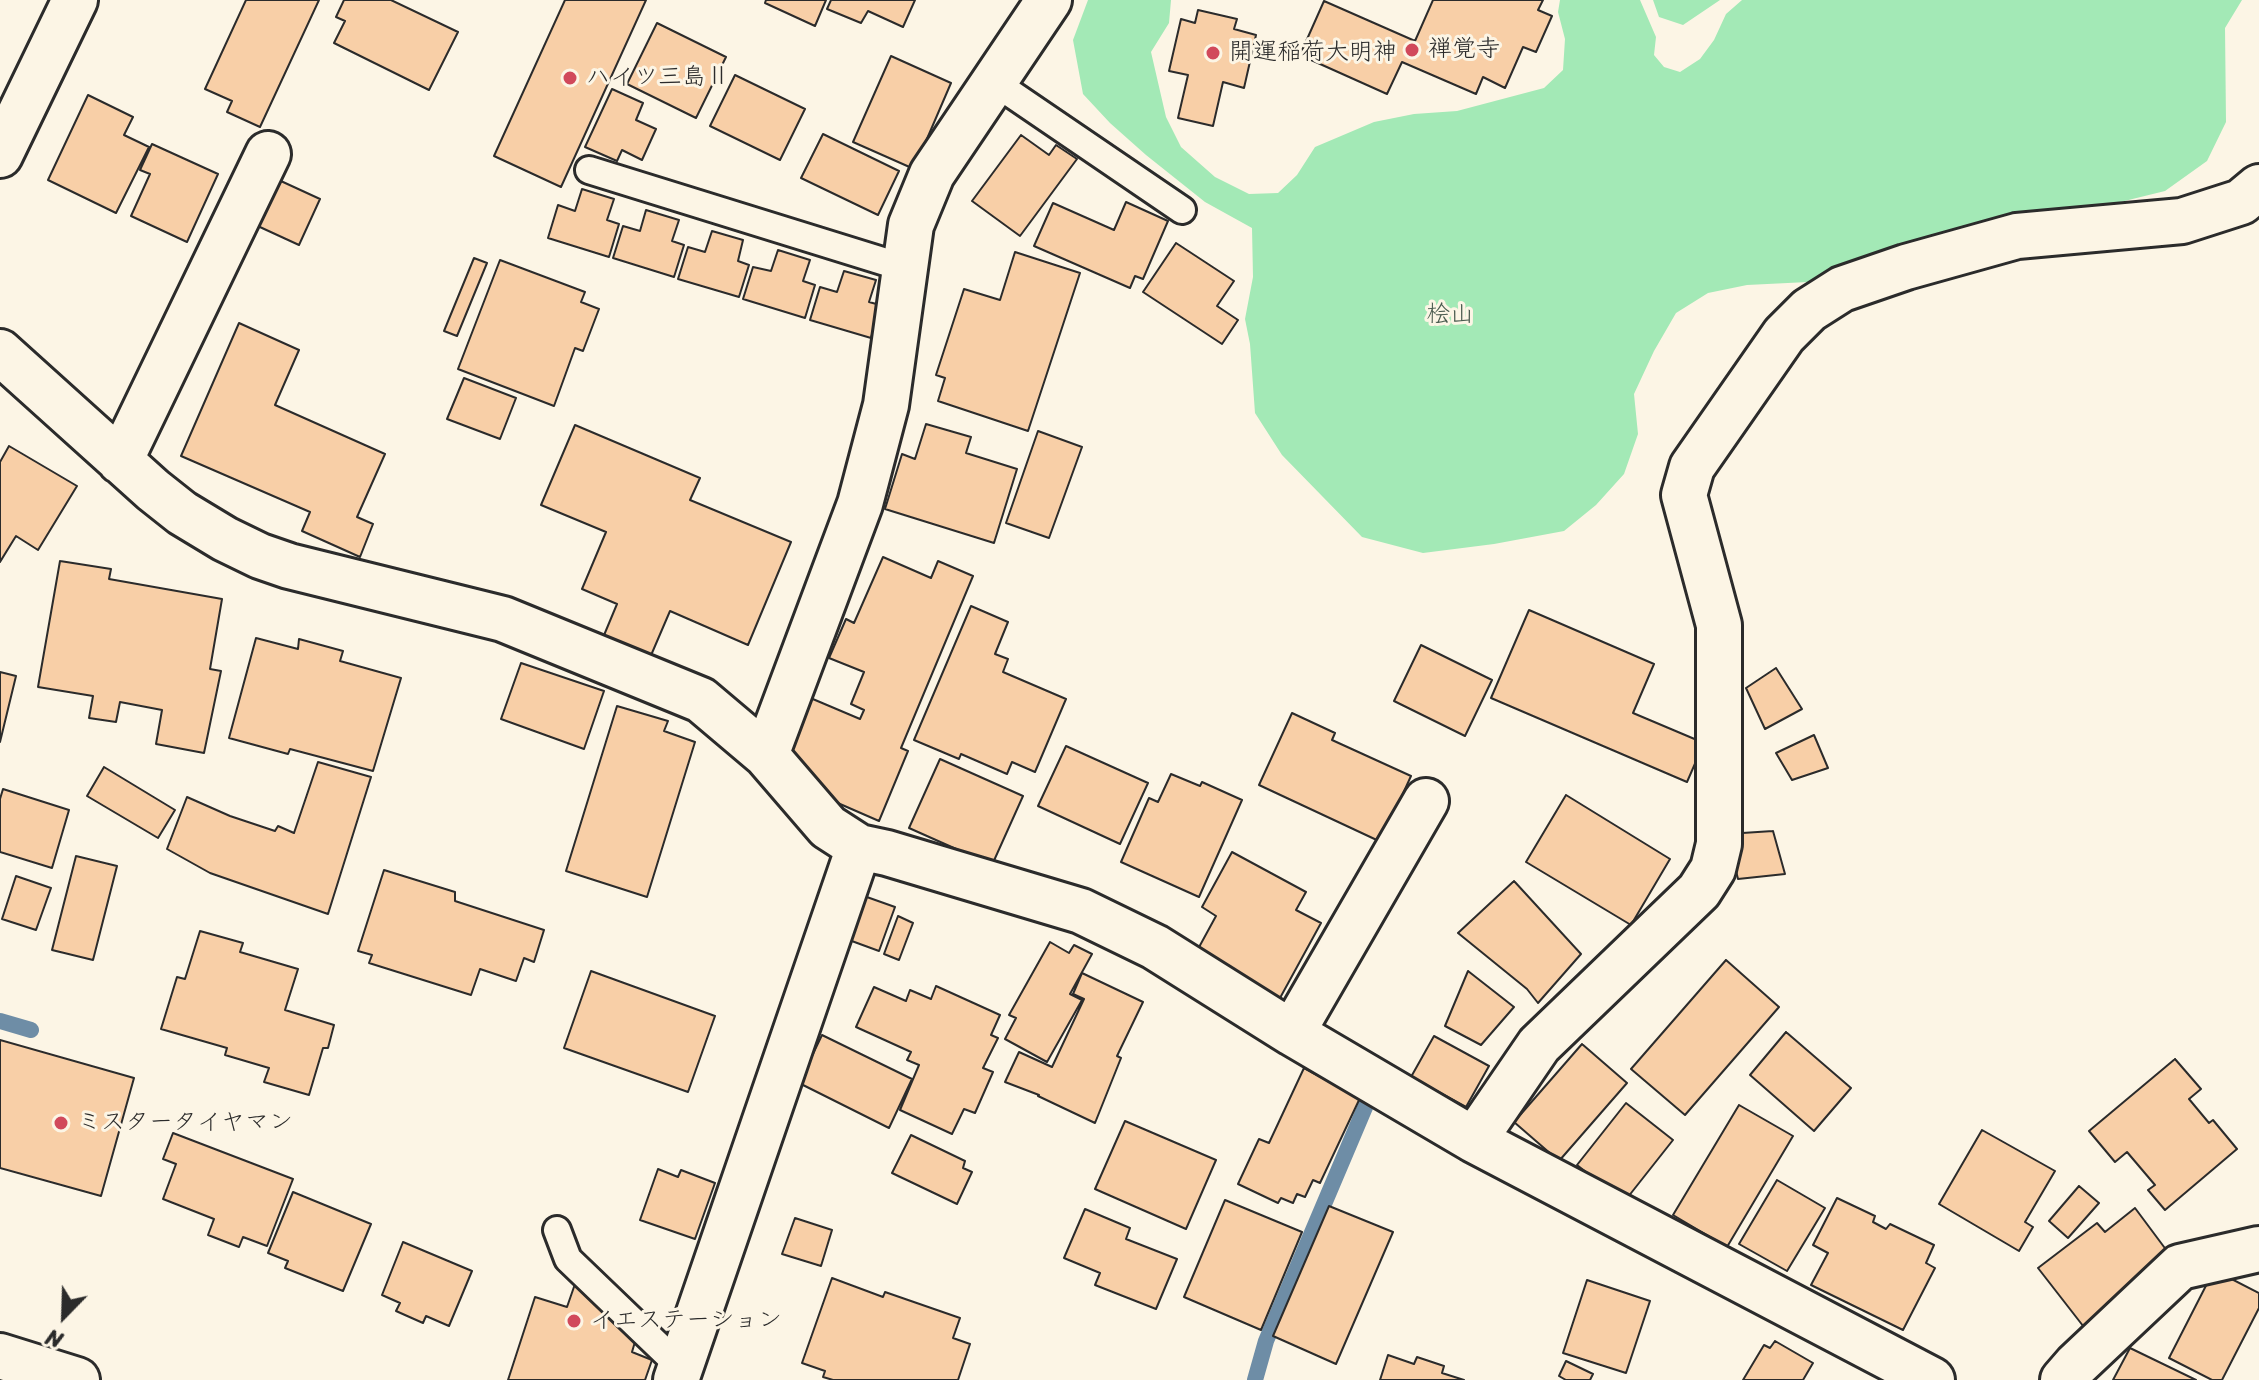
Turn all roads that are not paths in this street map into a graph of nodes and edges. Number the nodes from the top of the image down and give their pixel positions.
1 (75, 0) edge
2 (1049, 0) edge
3 (994, 82) junction
4 (268, 154) dead end
5 (0, 155) edge
6 (589, 170) dead end
7 (2259, 187) edge
8 (1182, 210) dead end
9 (905, 268) junction
10 (0, 352) edge
11 (120, 461) junction
12 (766, 755) junction
13 (1426, 801) dead end
14 (859, 847) junction
15 (1292, 1033) junction
16 (1474, 1140) junction
17 (557, 1230) dead end
18 (2259, 1249) edge
19 (0, 1356) edge
20 (679, 1370) edge
21 (77, 1380) edge
22 (1932, 1380) edge
23 (2063, 1380) edge

1 - 5 main road
2 - 3 main road
3 - 8 lane
3 - 9 main road
4 - 11 main road
6 - 9 lane
7 - 16 main road
9 - 12 main road
10 - 11 main road
11 - 12 main road
12 - 14 main road
13 - 15 main road
14 - 15 main road
14 - 20 main road
15 - 16 main road
16 - 22 main road
17 - 20 lane
18 - 23 main road
19 - 21 main road

